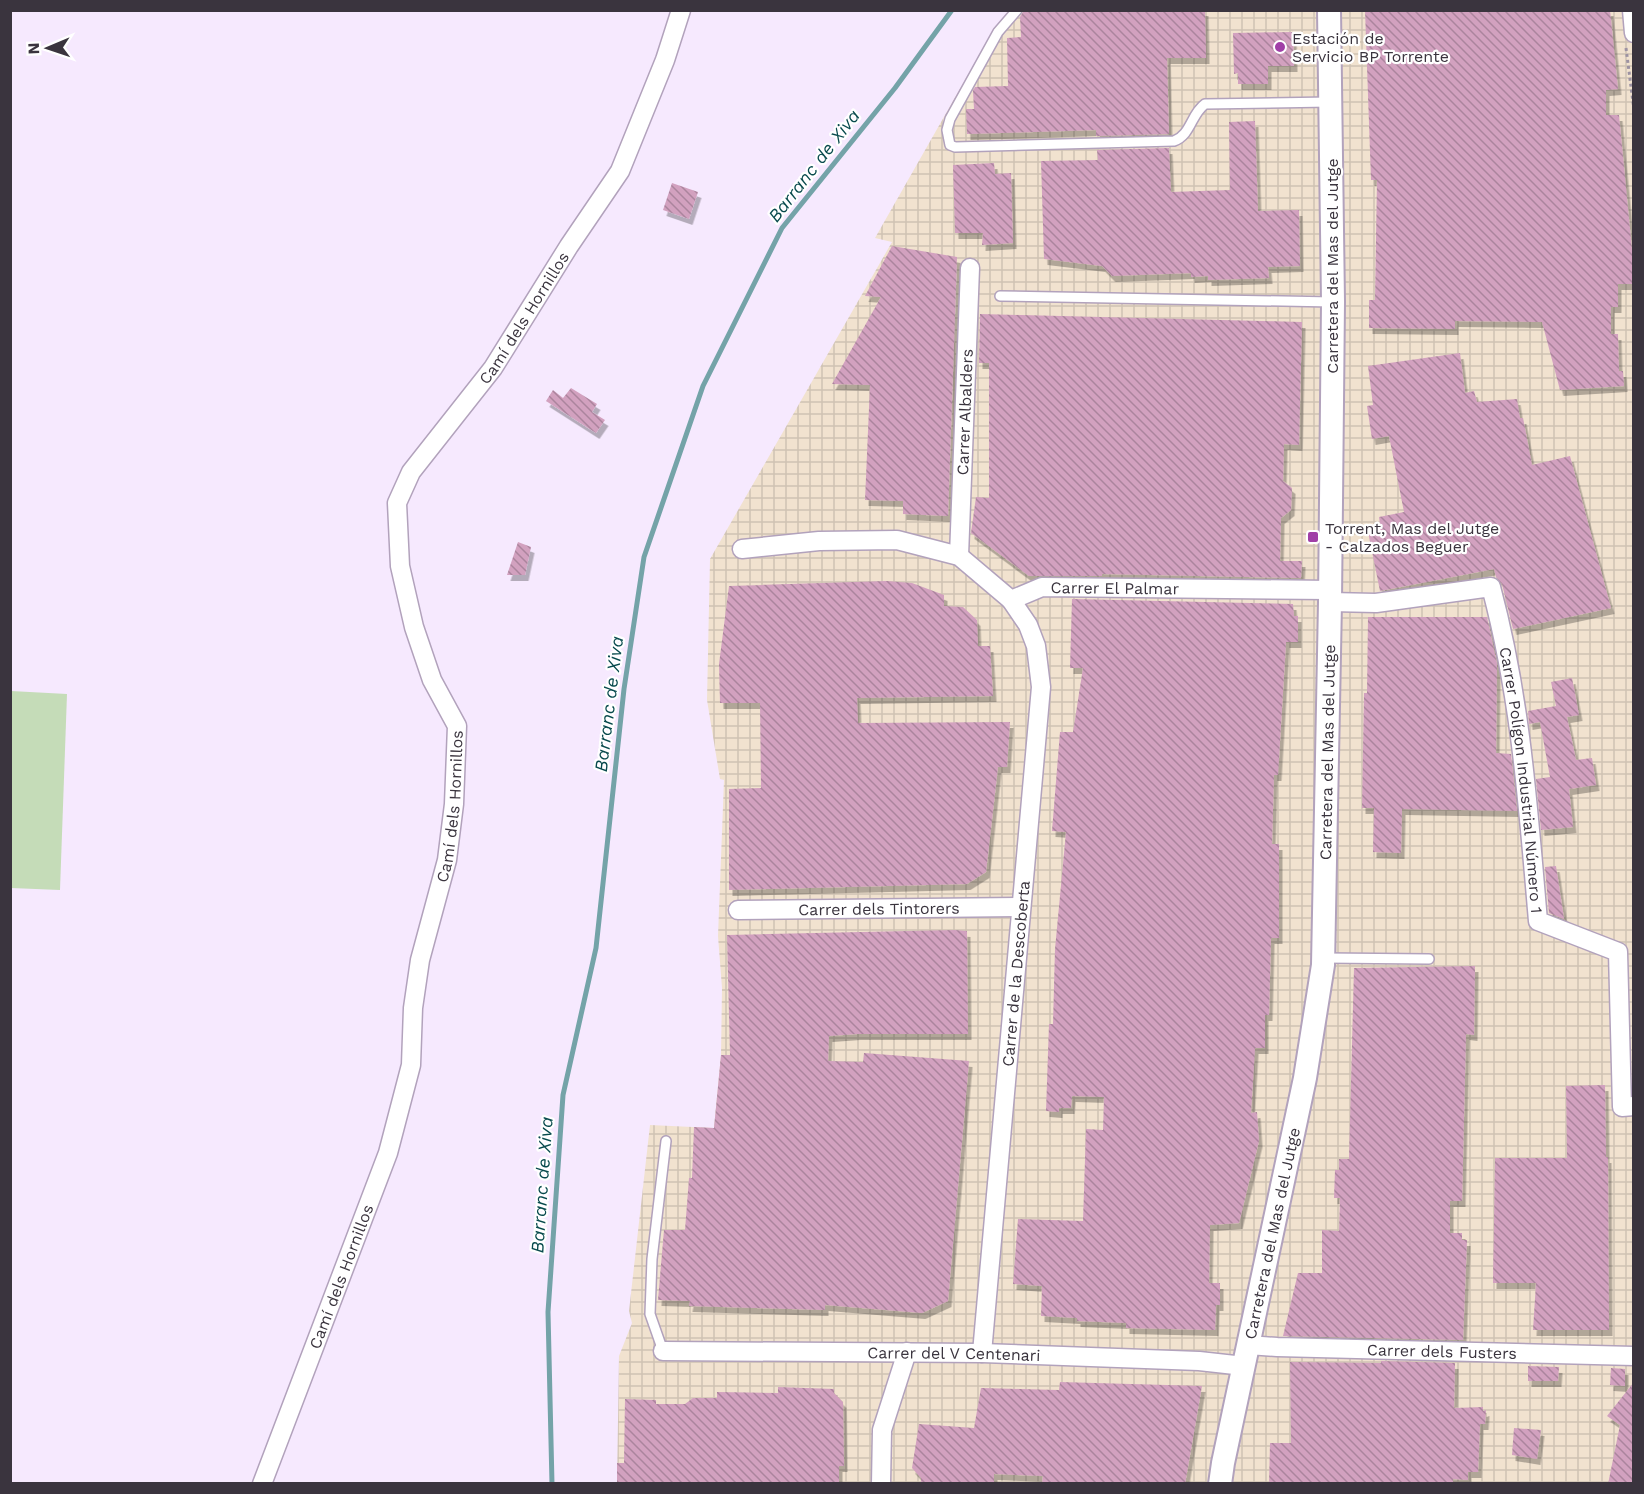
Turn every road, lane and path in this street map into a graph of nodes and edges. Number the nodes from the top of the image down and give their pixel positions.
1 (681, 10) edge
2 (1017, 10) edge
3 (1329, 10) edge
4 (1632, 10) edge
5 (1630, 39) edge
6 (1330, 102) junction
7 (1634, 110) edge
8 (970, 268) dead end
9 (1000, 296) dead end
10 (1333, 302) junction
11 (742, 549) dead end
12 (959, 556) junction
13 (1330, 596) junction
14 (1011, 600) junction
15 (1020, 907) junction
16 (738, 909) dead end
17 (1324, 958) junction
18 (1429, 959) dead end
19 (1634, 1106) edge
20 (666, 1141) dead end
21 (663, 1351) joint
22 (907, 1352) junction
23 (982, 1353) junction
24 (1246, 1355) junction
25 (1634, 1356) edge
26 (262, 1484) edge
27 (881, 1484) edge
28 (1220, 1484) edge

1 - 26 street, Camí dels Hornillos
2 - 6 lane
3 - 6 street, Carretera del Mas del Jutge
4 - 5 street
5 - 7 path
6 - 10 street, Carretera del Mas del Jutge
8 - 12 street, Carrer Albalders
9 - 10 lane
10 - 13 street, Carretera del Mas del Jutge
11 - 12 street
12 - 14 street
13 - 14 street, Carrer El Palmar
13 - 17 street, Carretera del Mas del Jutge
13 - 19 street, Carrer Polígon Industrial Número 1
14 - 15 street, Carrer de la Descoberta
15 - 16 street, Carrer dels Tintorers
15 - 23 street, Carrer de la Descoberta
17 - 18 lane
17 - 24 street, Carretera del Mas del Jutge
20 - 21 lane
21 - 22 street, Carrer del V Centenari
22 - 23 street, Carrer del V Centenari
22 - 27 street
23 - 24 street, Carrer del V Centenari
24 - 25 street, Carrer dels Fusters
24 - 28 street, Carretera del Mas del Jutge

